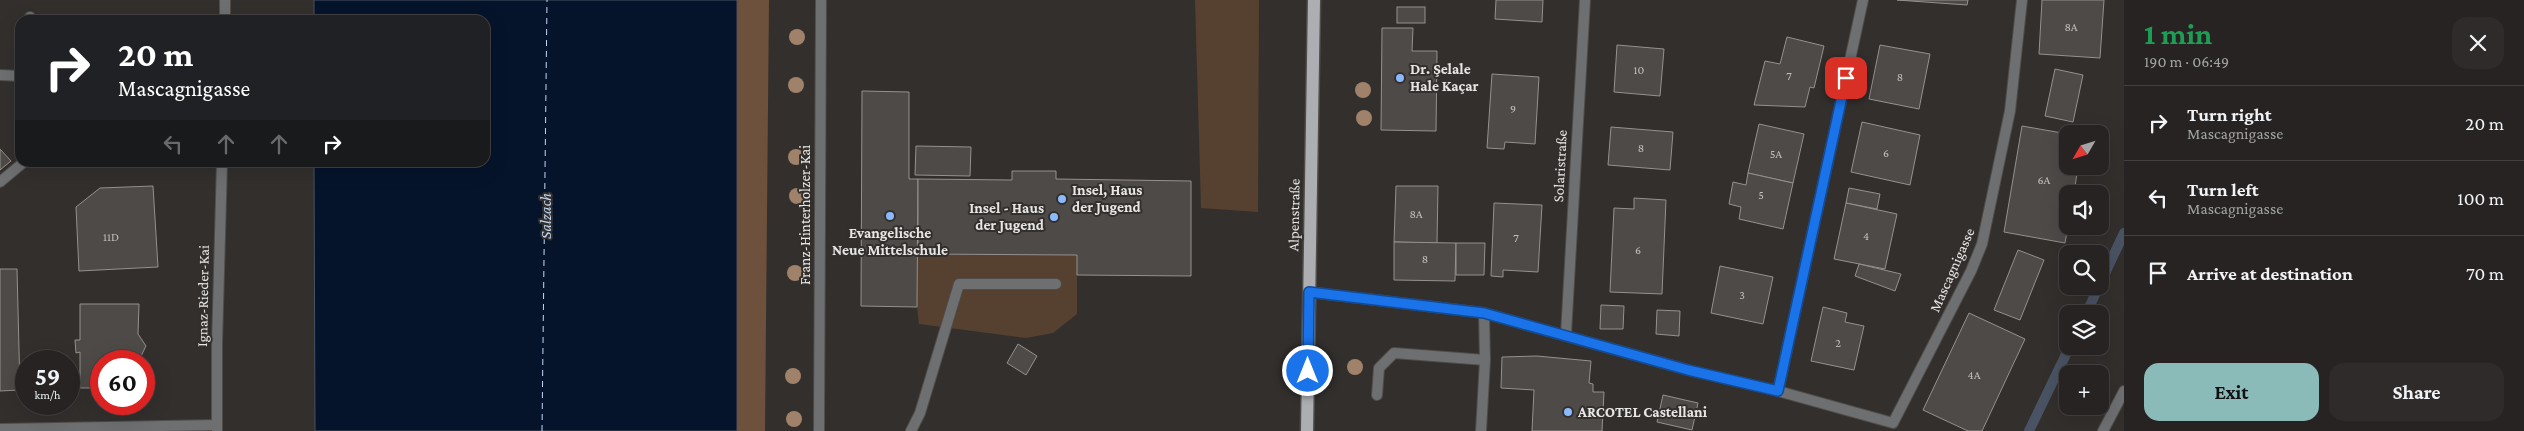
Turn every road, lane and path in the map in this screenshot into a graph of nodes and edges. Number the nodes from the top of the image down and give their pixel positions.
1 (225, 0) edge
2 (821, 0) edge
3 (1314, 0) edge
4 (1585, 0) edge
5 (1863, 0) edge
6 (2022, 0) edge
7 (224, 15) edge
8 (0, 75) edge
9 (15, 76) edge
10 (18, 167) edge
11 (222, 167) edge
12 (0, 182) edge
13 (1056, 284) dead end
14 (1309, 292) junction
15 (1484, 313) junction
16 (1566, 334) junction
17 (1485, 360) junction
18 (1778, 391) junction
19 (2124, 391) edge
20 (1377, 395) dead end
21 (0, 428) edge
22 (217, 428) edge
23 (818, 431) edge
24 (911, 431) edge
25 (1307, 431) edge
26 (1481, 431) edge
27 (2103, 431) edge

1 - 7 street
2 - 23 street, Franz-Hinterholzer-Kai
3 - 14 main road, Alpenstraße
4 - 16 street, Solaristraße
5 - 18 street
6 - 18 street, Mascagnigasse
8 - 9 street
10 - 12 street
11 - 22 street, Ignaz-Rieder-Kai
13 - 24 street
14 - 15 street, Mascagnigasse
14 - 25 main road, Alpenstraße
15 - 16 street, Mascagnigasse
15 - 17 street
16 - 18 street, Mascagnigasse
17 - 20 street
17 - 26 street
19 - 27 street
21 - 22 street

